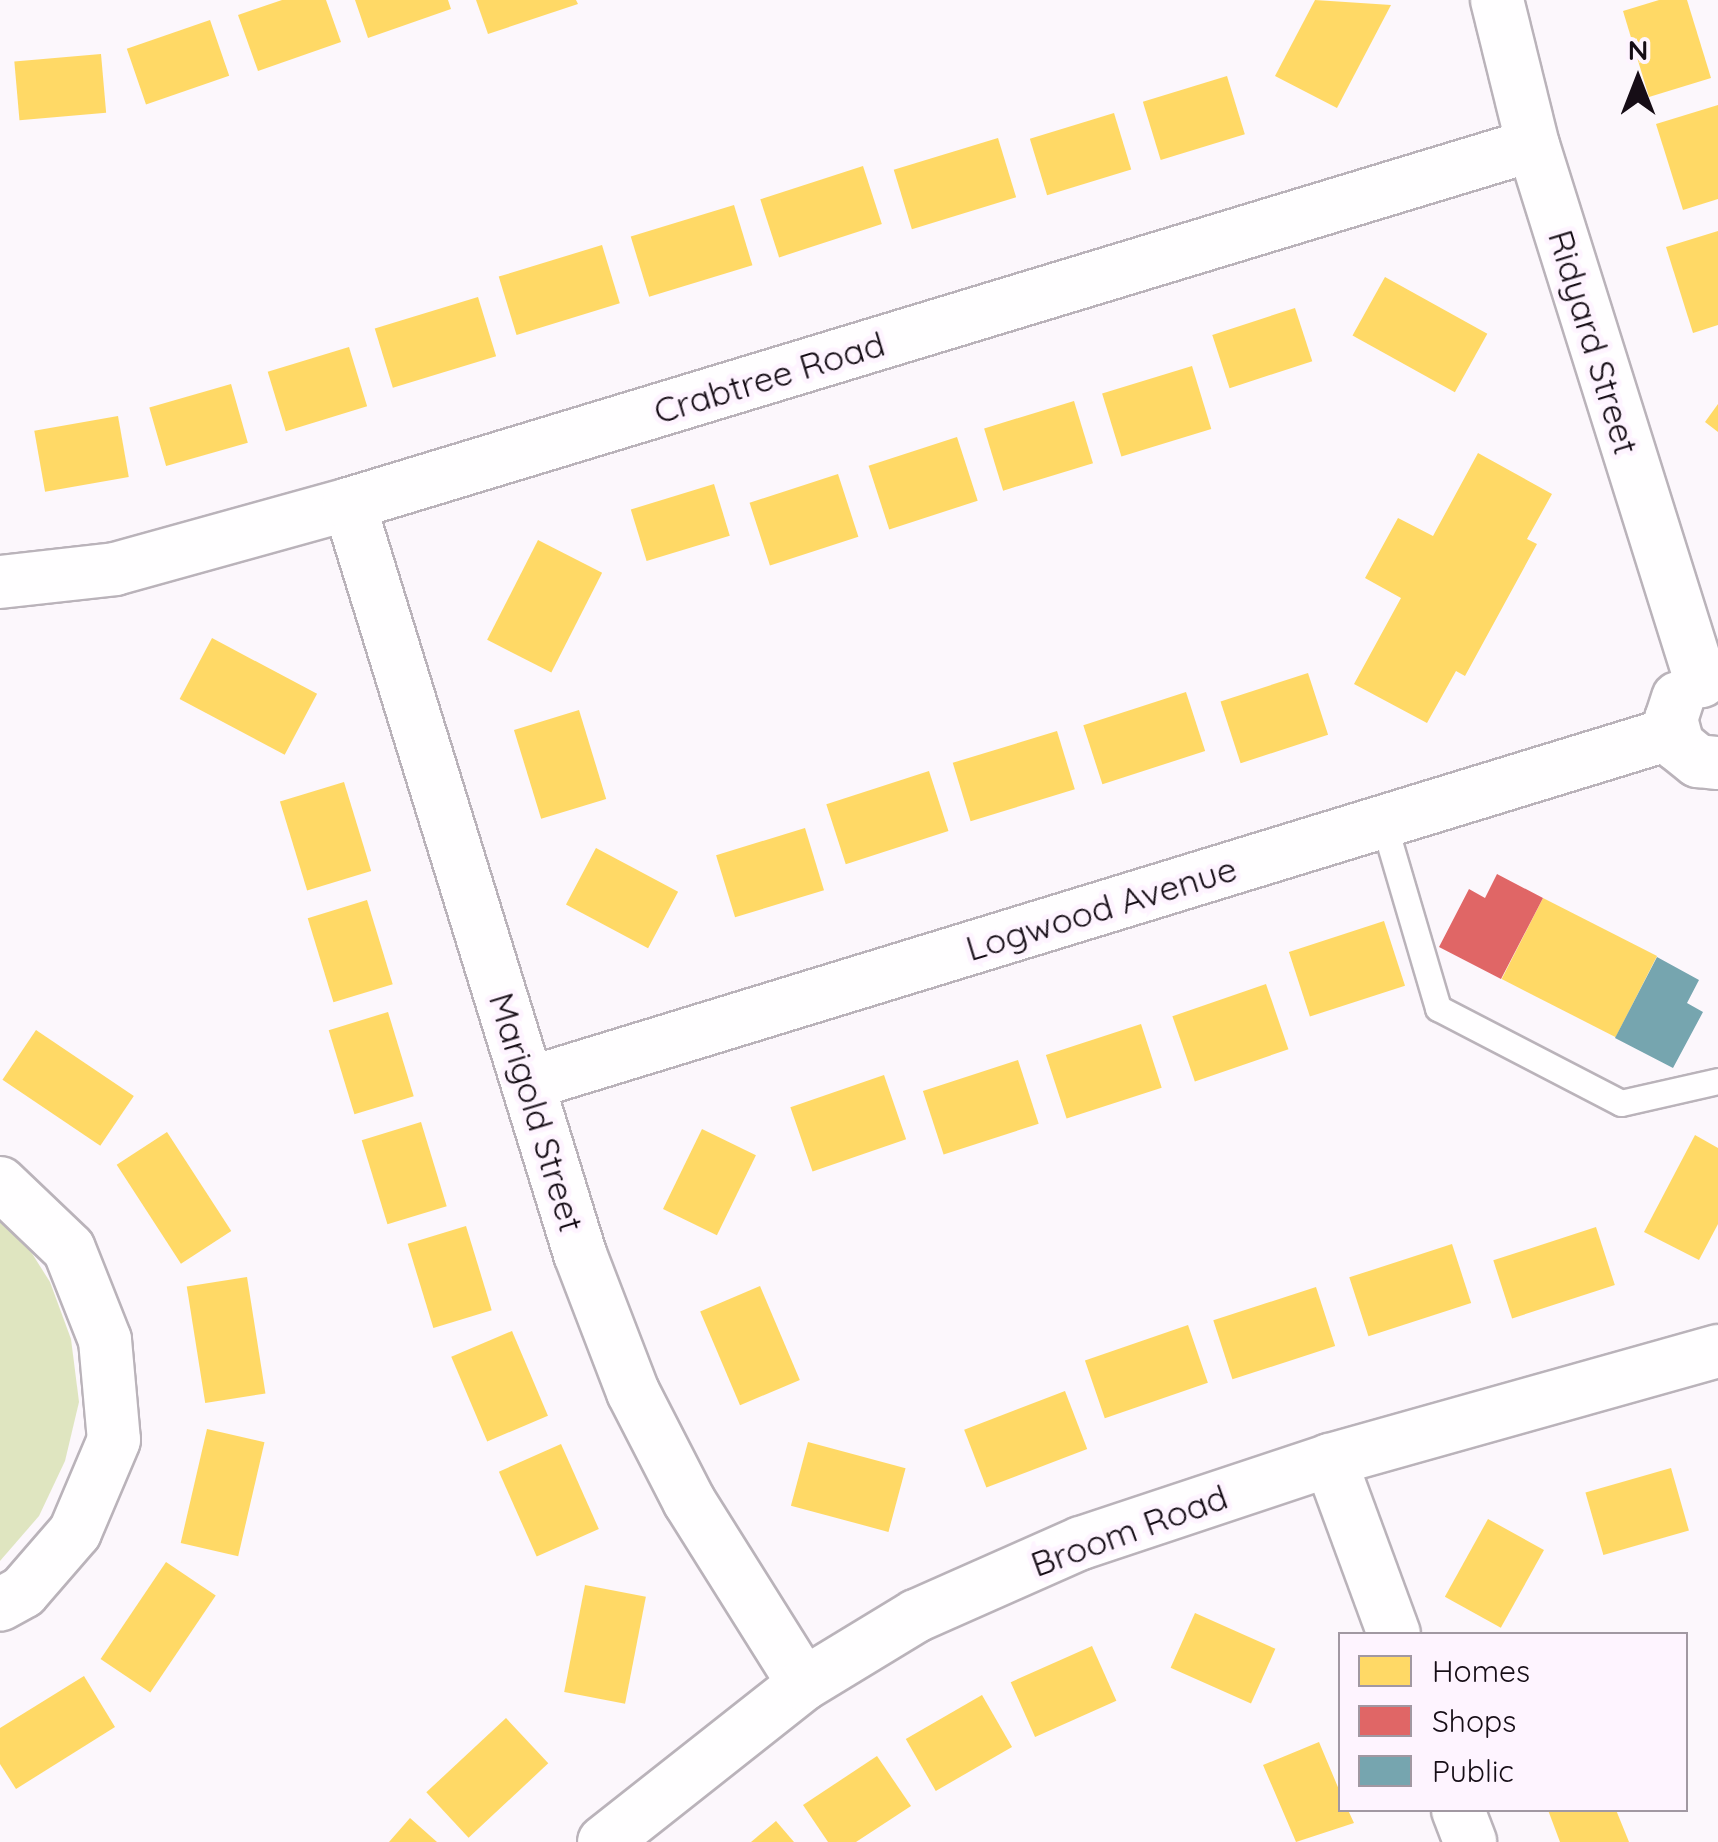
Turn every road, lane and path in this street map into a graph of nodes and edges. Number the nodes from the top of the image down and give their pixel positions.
1 (1497, 0) edge
2 (1533, 145) junction
3 (349, 504) junction
4 (0, 582) edge
5 (1709, 680) edge
6 (1672, 732) junction
7 (1718, 763) edge
8 (1383, 821) junction
9 (1718, 1081) edge
10 (530, 1084) junction
11 (0, 1183) edge
12 (1718, 1350) edge
13 (1330, 1460) junction
14 (0, 1605) edge
15 (1393, 1632) edge
16 (804, 1684) junction
17 (1459, 1812) edge
18 (604, 1842) edge
19 (1470, 1842) edge

1 - 2 street, Ridyard Street
2 - 3 street, Crabtree Road
2 - 5 street, Ridyard Street
3 - 4 street, Crabtree Road
3 - 10 street, Marigold Street
5 - 6 street
6 - 7 street
6 - 8 street, Logwood Avenue
8 - 9 lane
8 - 10 street, Logwood Avenue
10 - 16 street, Marigold Street
11 - 14 street
12 - 13 street, Broom Road
13 - 15 street
13 - 16 street, Broom Road
16 - 18 street, Broom Road
17 - 19 street

